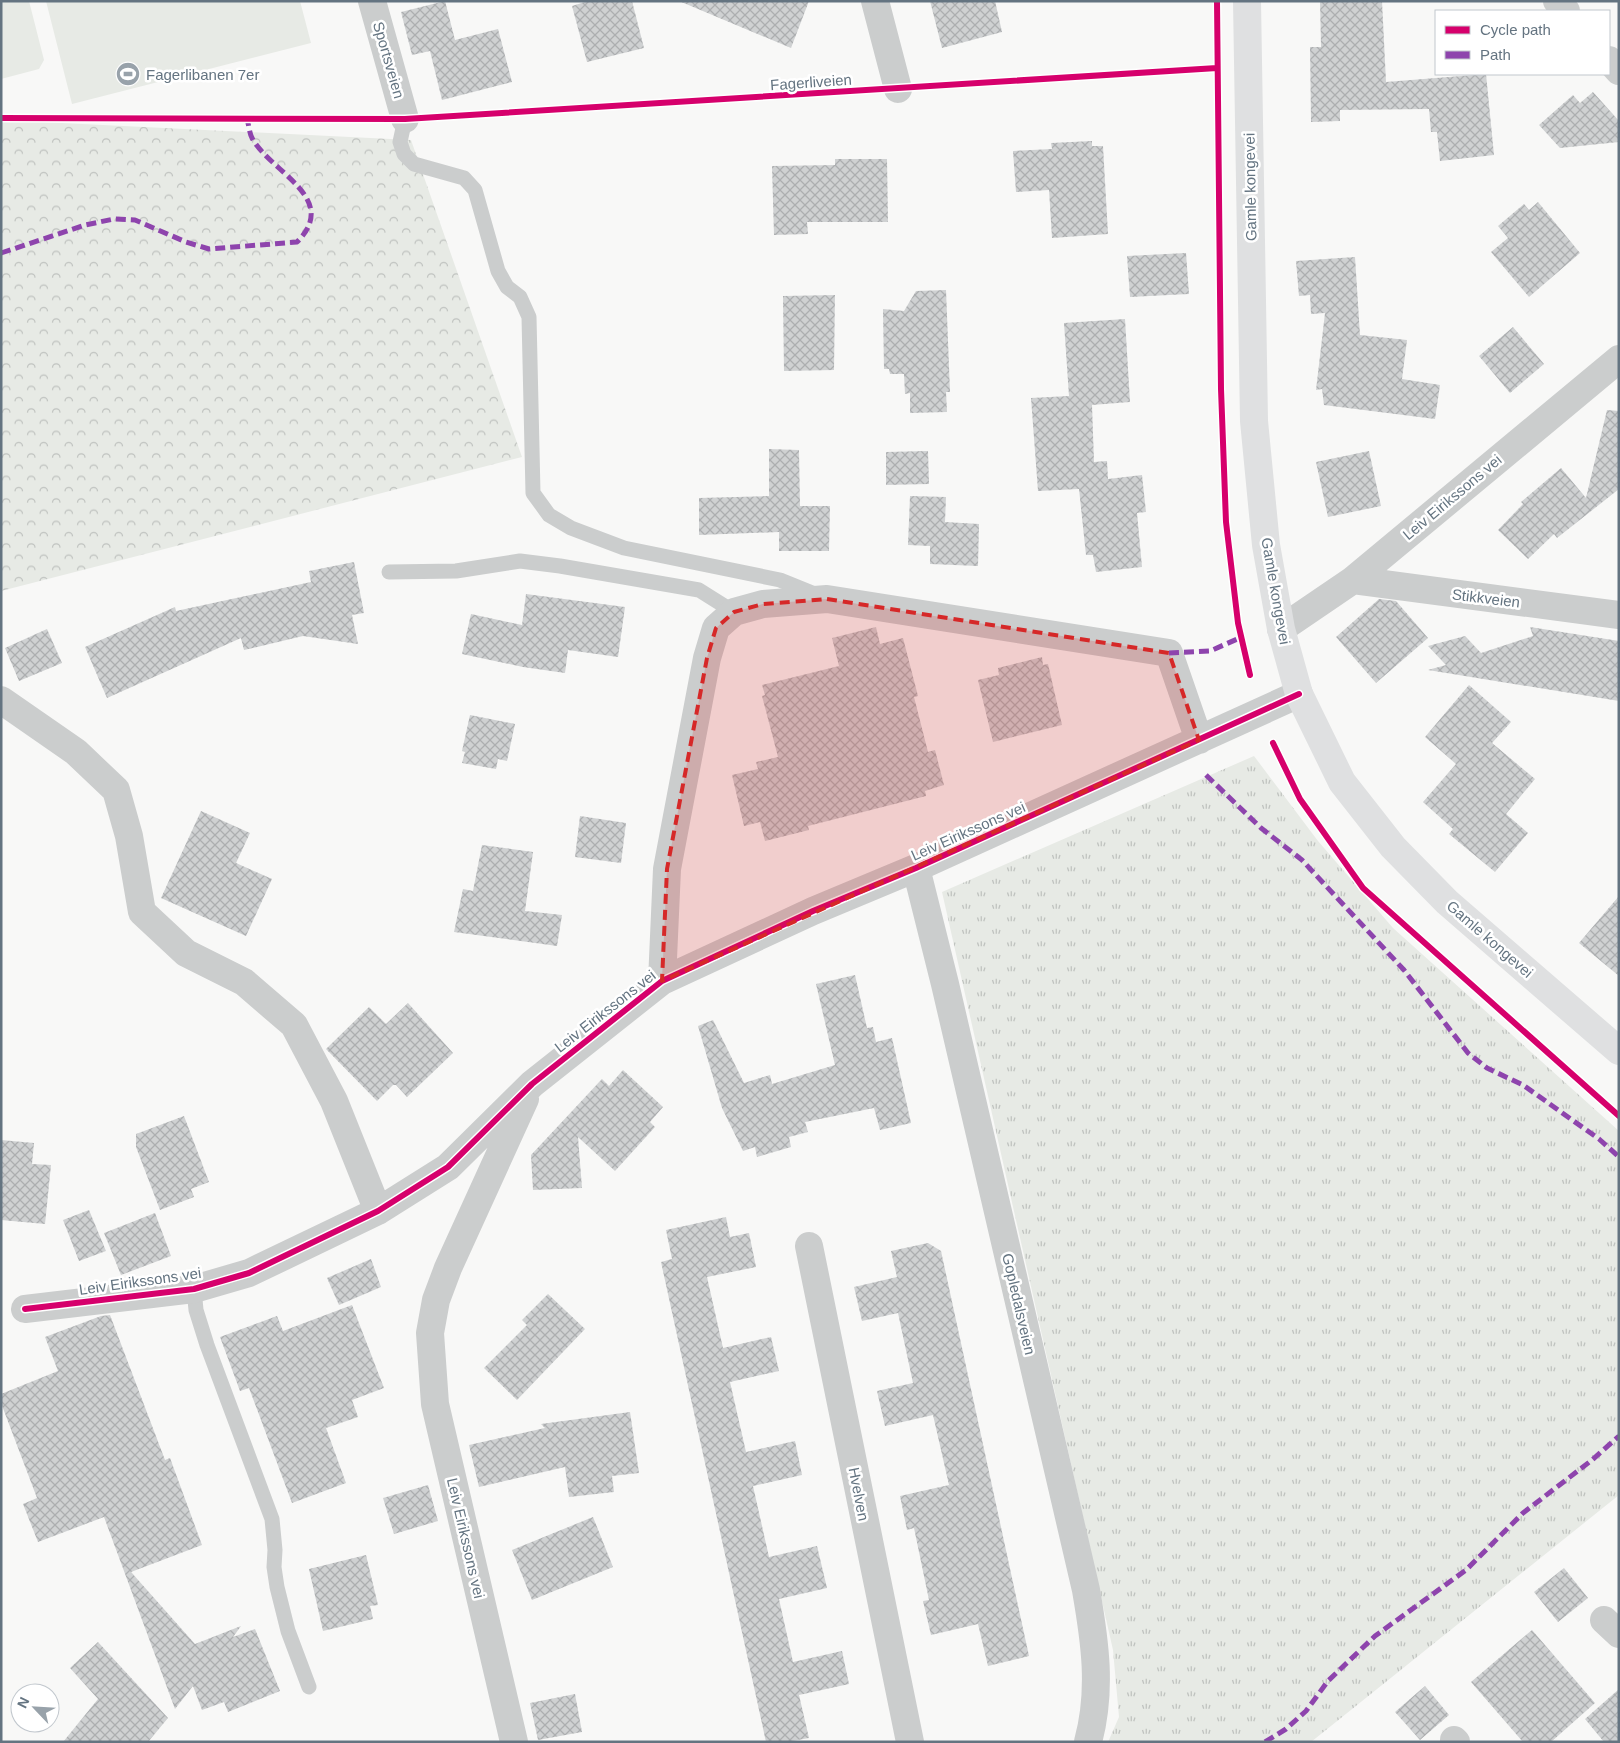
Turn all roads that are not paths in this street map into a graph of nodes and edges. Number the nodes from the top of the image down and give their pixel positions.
1 (372, 1) edge
2 (875, 1) edge
3 (1247, 1) edge
4 (1610, 61) edge
5 (1619, 72) edge
6 (898, 89) dead end
7 (405, 119) joint
8 (1619, 359) edge
9 (389, 572) dead end
10 (1352, 580) junction
11 (827, 599) junction
12 (734, 612) junction
13 (1619, 615) edge
14 (1281, 629) junction
15 (1300, 694) junction
16 (1, 700) edge
17 (1199, 740) junction
18 (916, 868) junction
19 (662, 981) junction
20 (1619, 1051) edge
21 (532, 1084) junction
22 (378, 1211) junction
23 (809, 1246) dead end
24 (194, 1289) junction
25 (25, 1309) dead end
26 (309, 1687) dead end
27 (514, 1742) edge
28 (910, 1742) edge
29 (1088, 1742) edge

1 - 7 street, Sportsveien
2 - 6 street
3 - 14 street, Gamle kongevei
4 - 5 street
7 - 11 lane
8 - 10 street, Leiv Eirikssons vei
9 - 12 lane
10 - 13 street, Stikkveien
10 - 14 street, Leiv Eirikssons vei
11 - 12 street, Leiv Eirikssons vei
11 - 17 street, Leiv Eirikssons vei
12 - 19 street, Leiv Eirikssons vei
14 - 15 street, Gamle kongevei
15 - 17 street, Leiv Eirikssons vei
15 - 20 street, Gamle kongevei
16 - 22 street
17 - 18 street, Leiv Eirikssons vei
18 - 19 street, Leiv Eirikssons vei
18 - 29 street, Gopledalsveien
19 - 21 street, Leiv Eirikssons vei
21 - 22 street, Leiv Eirikssons vei
21 - 27 street, Leiv Eirikssons vei
22 - 24 street, Leiv Eirikssons vei
23 - 28 street, Hvelven
24 - 25 street, Leiv Eirikssons vei
24 - 26 lane, Leiv Eirikssons vei

